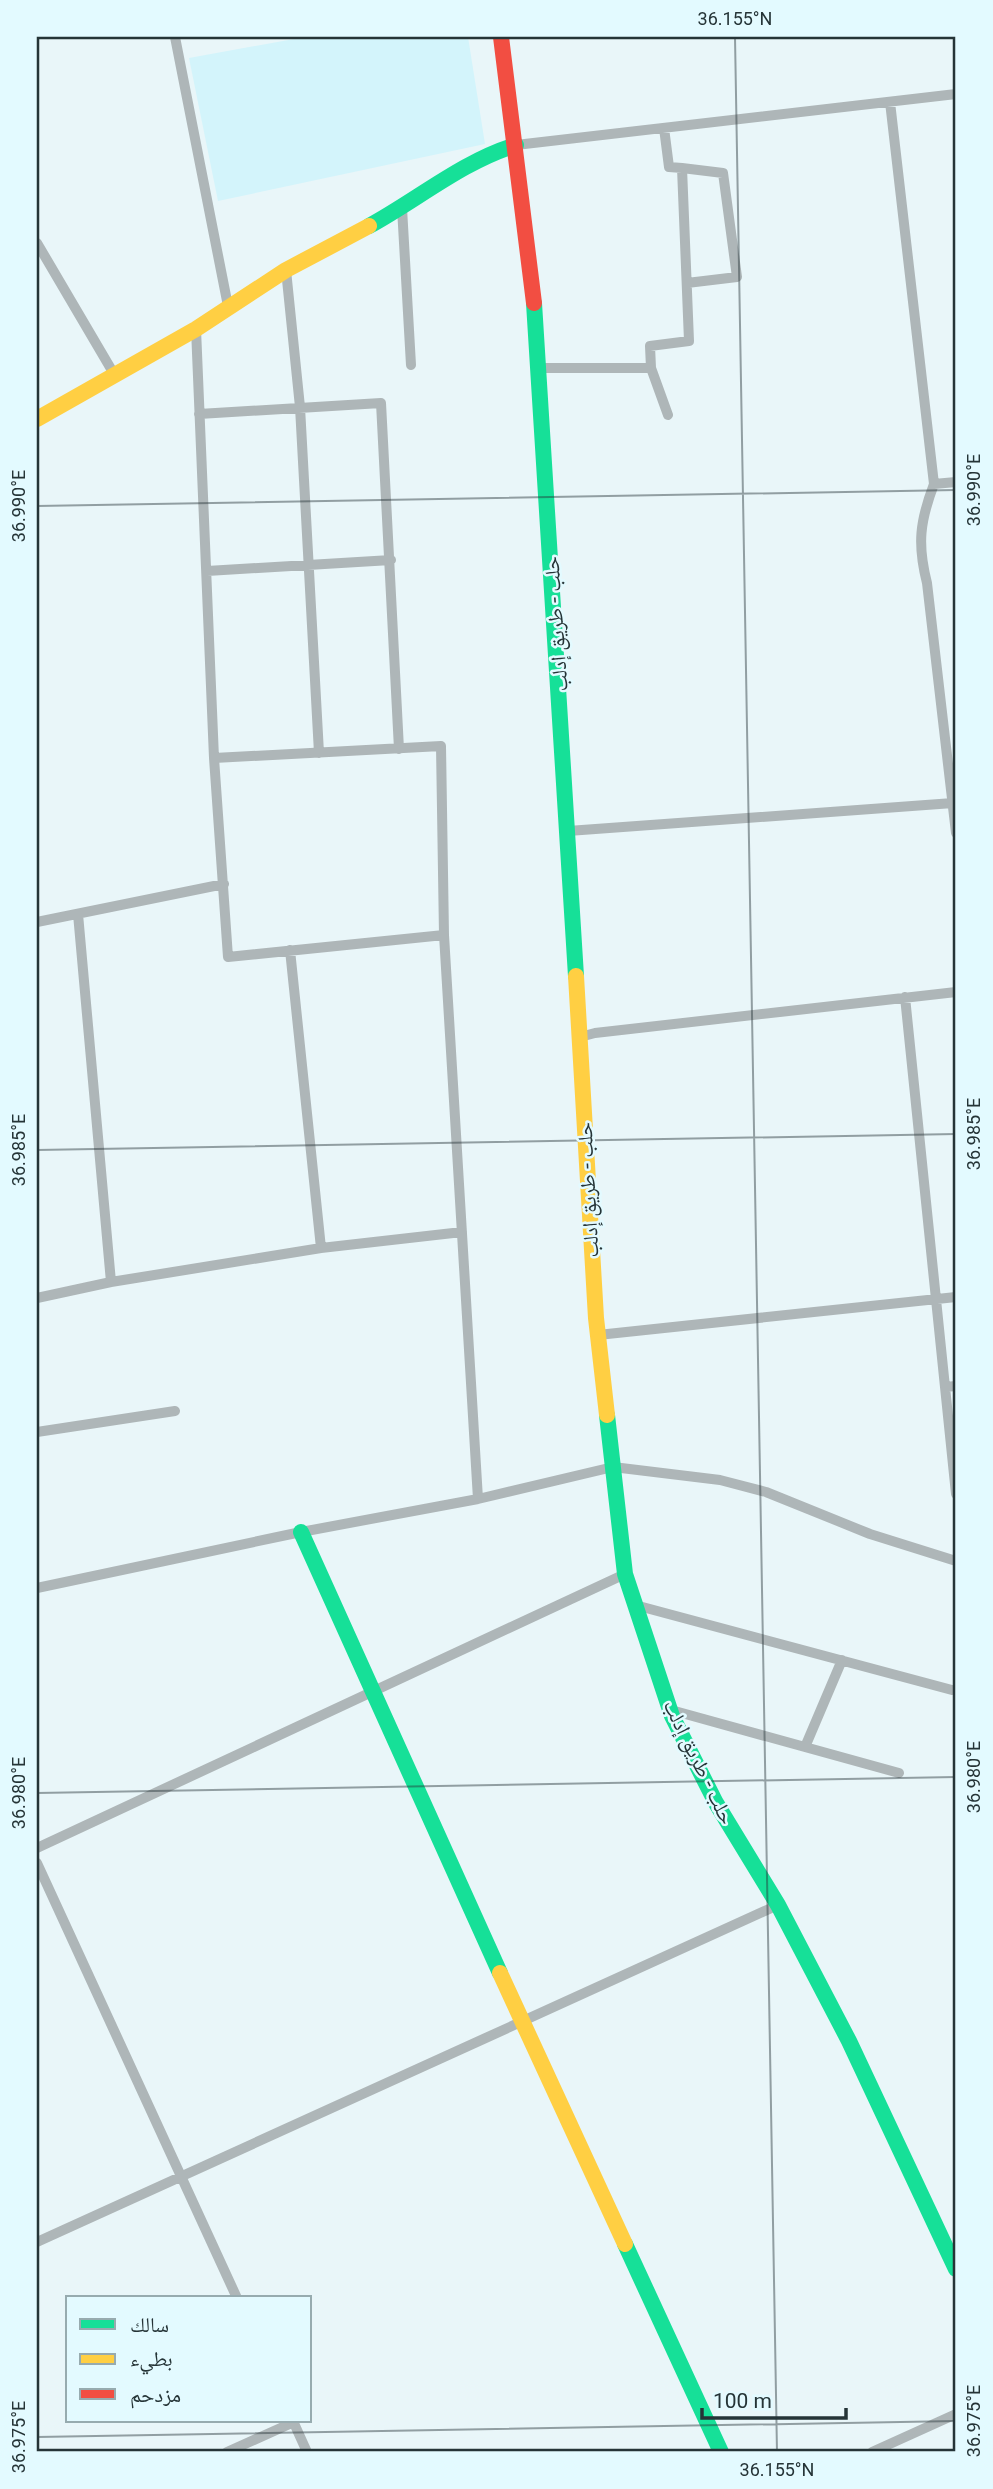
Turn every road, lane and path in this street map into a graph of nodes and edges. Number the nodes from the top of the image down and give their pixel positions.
1 (176, 37) edge
2 (501, 37) edge
3 (956, 94) edge
4 (890, 102) junction
5 (664, 128) junction
6 (516, 145) junction
7 (682, 168) junction
8 (402, 208) junction
9 (37, 243) edge
10 (286, 270) junction
11 (687, 282) junction
12 (228, 306) junction
13 (196, 329) junction
14 (411, 365) dead end
15 (539, 368) junction
16 (651, 368) junction
17 (114, 374) junction
18 (300, 407) junction
19 (199, 414) junction
20 (668, 415) dead end
21 (37, 419) edge
22 (956, 482) edge
23 (934, 484) junction
24 (391, 560) junction
25 (310, 565) junction
26 (207, 571) junction
27 (399, 748) junction
28 (318, 753) junction
29 (214, 758) junction
30 (953, 803) junction
31 (568, 831) junction
32 (956, 833) edge
33 (223, 884) junction
34 (78, 914) junction
35 (37, 922) edge
36 (444, 935) junction
37 (290, 950) junction
38 (956, 992) edge
39 (905, 997) junction
40 (580, 1037) junction
41 (462, 1232) junction
42 (321, 1248) junction
43 (111, 1282) junction
44 (956, 1297) edge
45 (37, 1298) edge
46 (936, 1299) junction
47 (598, 1335) junction
48 (951, 1387) edge
49 (175, 1411) dead end
50 (37, 1432) edge
51 (613, 1467) junction
52 (956, 1494) edge
53 (478, 1499) junction
54 (301, 1532) junction
55 (956, 1561) edge
56 (625, 1574) junction
57 (37, 1588) edge
58 (635, 1605) junction
59 (842, 1660) junction
60 (952, 1690) dead end
61 (373, 1692) junction
62 (671, 1710) junction
63 (805, 1747) junction
64 (899, 1773) dead end
65 (37, 1848) edge
66 (37, 1863) edge
67 (778, 1905) junction
68 (522, 2021) junction
69 (182, 2178) junction
70 (37, 2242) edge
71 (956, 2269) edge
72 (236, 2296) edge
73 (956, 2414) edge
74 (291, 2422) edge
75 (293, 2422) edge
76 (227, 2452) edge
77 (307, 2452) edge
78 (721, 2452) edge
79 (872, 2452) edge

1 - 12 street
2 - 6 main road, حلب - طريق إدلب
3 - 4 street
4 - 5 street
4 - 23 street
5 - 6 street
5 - 7 street
6 - 8 main road
6 - 15 main road, حلب - طريق إدلب
7 - 11 street
7 - 11 street
8 - 10 main road
8 - 14 street
9 - 17 street
10 - 12 main road
10 - 18 street
11 - 16 street
12 - 13 main road
13 - 17 main road
13 - 19 street
15 - 16 street
15 - 31 main road, حلب - طريق إدلب
16 - 20 street
17 - 21 main road
18 - 19 street
18 - 24 street
18 - 25 street
19 - 26 street
22 - 23 street
23 - 30 street
24 - 25 street
24 - 27 street
25 - 26 street
25 - 28 street
26 - 29 street
27 - 28 street
27 - 36 street
28 - 29 street
29 - 33 street
30 - 31 street
30 - 32 street
31 - 40 main road, حلب - طريق إدلب
33 - 34 street
33 - 37 street
34 - 35 street
34 - 43 street
36 - 37 street
36 - 41 street
37 - 42 street
38 - 39 street
39 - 40 street
39 - 46 street
40 - 47 main road, حلب - طريق إدلب
41 - 42 street
41 - 53 street
42 - 43 street
43 - 45 street
44 - 46 street
46 - 47 street
46 - 48 street
47 - 51 main road, حلب - طريق إدلب
48 - 52 street
49 - 50 street
51 - 53 street
51 - 55 street
51 - 56 main road, حلب - طريق إدلب
53 - 54 street
54 - 57 street
54 - 61 main road
56 - 58 main road, حلب - طريق إدلب
56 - 61 street
58 - 59 street
58 - 62 main road, حلب - طريق إدلب
59 - 60 street
59 - 63 street
61 - 65 street
61 - 68 main road
62 - 63 street
62 - 67 main road, حلب - طريق إدلب
63 - 64 street
66 - 69 street
67 - 68 street
67 - 71 main road, حلب - طريق إدلب
68 - 69 street
68 - 78 main road
69 - 70 street
69 - 72 street
73 - 79 street
74 - 76 street
75 - 77 street

